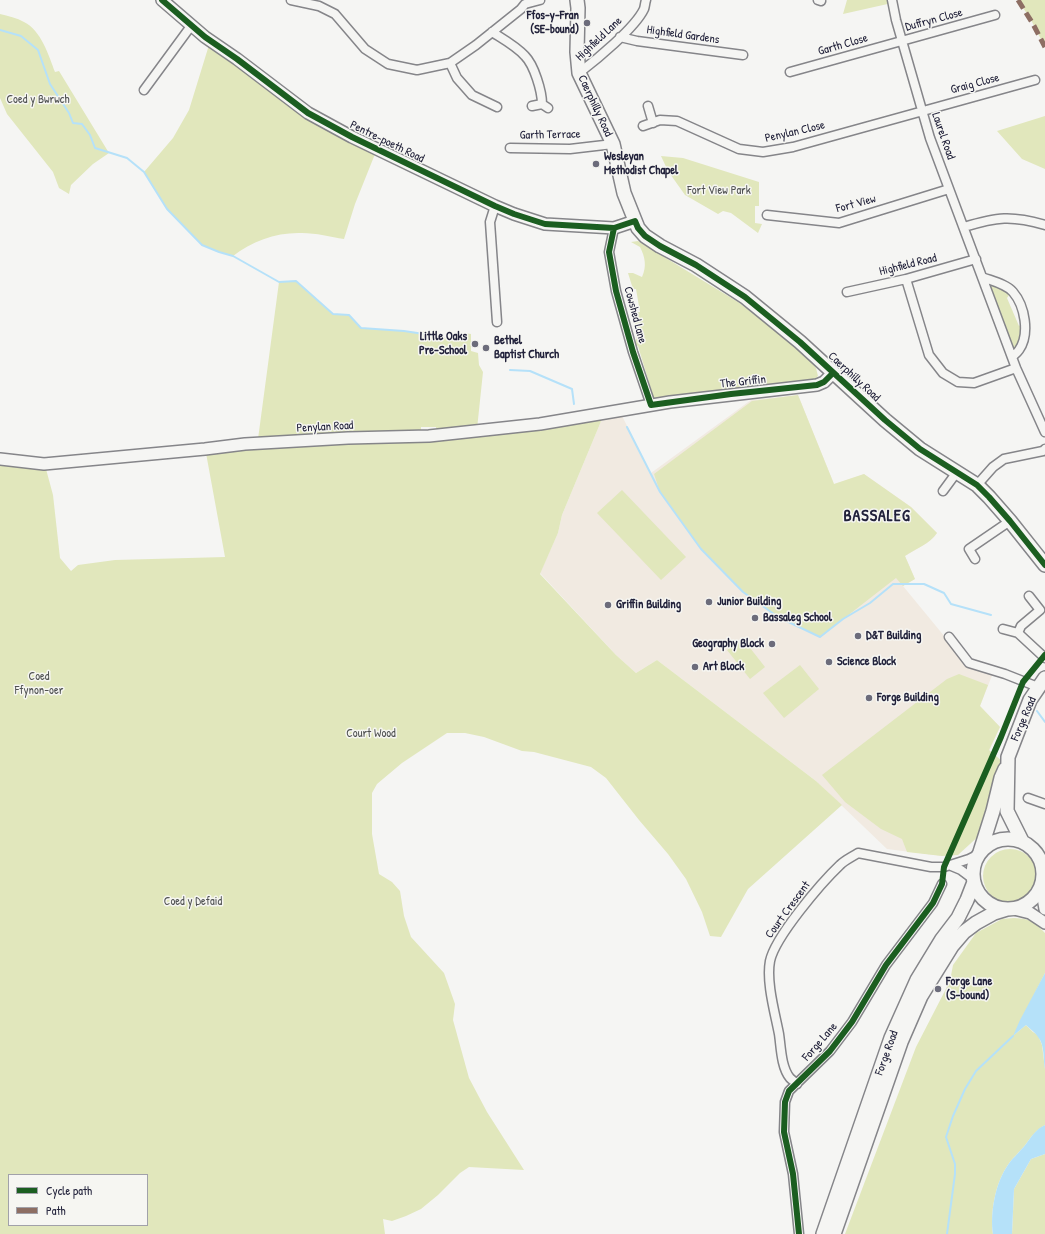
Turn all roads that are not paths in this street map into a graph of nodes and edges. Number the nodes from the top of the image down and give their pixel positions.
1 (162, 0) edge
2 (292, 0) edge
3 (540, 0) edge
4 (577, 0) edge
5 (646, 0) edge
6 (818, 0) edge
7 (821, 0) edge
8 (892, 0) edge
9 (525, 2) edge
10 (995, 15) dead end
11 (191, 26) junction
12 (492, 32) junction
13 (620, 37) junction
14 (902, 41) junction
15 (743, 55) dead end
16 (450, 63) junction
17 (790, 72) dead end
18 (579, 74) junction
19 (1035, 80) dead end
20 (144, 90) dead end
21 (532, 106) dead end
22 (648, 106) dead end
23 (497, 107) dead end
24 (922, 111) junction
25 (653, 123) junction
26 (644, 126) dead end
27 (613, 144) junction
28 (510, 148) dead end
29 (949, 189) junction
30 (495, 206) junction
31 (767, 215) dead end
32 (635, 221) junction
33 (1045, 225) edge
34 (964, 227) junction
35 (614, 228) junction
36 (976, 259) junction
37 (982, 277) junction
38 (906, 279) junction
39 (847, 292) dead end
40 (497, 322) dead end
41 (1012, 357) junction
42 (1016, 368) junction
43 (833, 373) junction
44 (651, 405) junction
45 (1036, 412) junction
46 (1045, 414) edge
47 (1045, 432) edge
48 (1045, 449) edge
49 (0, 459) edge
50 (957, 472) junction
51 (977, 485) junction
52 (943, 491) dead end
53 (1010, 521) junction
54 (975, 559) dead end
55 (1045, 565) edge
56 (1029, 596) dead end
57 (1003, 629) dead end
58 (1018, 633) junction
59 (949, 637) dead end
60 (1045, 658) edge
61 (1041, 683) edge
62 (1008, 762) junction
63 (1028, 798) dead end
64 (1044, 801) edge
65 (1025, 843) junction
66 (1045, 849) edge
67 (979, 853) junction
68 (949, 865) junction
69 (973, 881) junction
70 (942, 884) dead end
71 (1043, 884) edge
72 (1010, 909) junction
73 (1045, 909) edge
74 (1045, 923) edge
75 (797, 1084) junction
76 (798, 1234) edge
77 (822, 1234) edge
78 (834, 1234) edge

1 - 11 street, Pentre-poeth Road
2 - 16 street
3 - 9 street
4 - 18 main road, Caerphilly Road
5 - 13 street, Highfield Lane
6 - 7 street
8 - 14 street, Laurel Road
9 - 12 street
10 - 14 street, Duffryn Close
11 - 20 street
11 - 30 street, Pentre-poeth Road
12 - 16 street
12 - 21 street
13 - 15 street, Highfield Gardens
13 - 18 street, Highfield Lane
14 - 17 street, Garth Close
14 - 24 street, Laurel Road
16 - 23 street
18 - 27 main road, Caerphilly Road
19 - 24 street, Graig Close
22 - 25 street
24 - 25 street, Penylan Close
24 - 29 street, Laurel Road
25 - 26 street, Penylan Close
27 - 28 street, Garth Terrace
27 - 32 main road, Caerphilly Road
29 - 31 street, Fort View
29 - 34 street, Laurel Road
30 - 35 street, Pentre-poeth Road
30 - 40 street
32 - 35 street, Pentre-poeth Road
32 - 43 main road, Caerphilly Road
33 - 34 street
34 - 36 street, Laurel Road
35 - 44 street, Cowshed Lane
36 - 37 street, Laurel Road
36 - 38 street, Highfield Road
37 - 41 street, Laurel Road
37 - 41 street
38 - 39 street, Highfield Road
38 - 42 street
41 - 42 street, Laurel Road
42 - 45 street, Laurel Road
43 - 44 street, The Griffin
43 - 50 main road, Caerphilly Road
44 - 49 street, Penylan Road
45 - 46 street
45 - 47 street, Laurel Road
48 - 51 street
50 - 51 main road, Caerphilly Road
50 - 52 street
51 - 53 main road, Caerphilly Road
53 - 54 street
53 - 55 main road, Caerphilly Road
56 - 58 street
57 - 58 street
58 - 60 street
59 - 61 street
61 - 62 main road, Forge Road
62 - 65 main road, Forge Road
62 - 67 main road, Forge Road
63 - 64 street
65 - 66 main road
65 - 67 main road
65 - 71 main road
67 - 68 street, Court Crescent
67 - 69 main road
68 - 69 street
68 - 75 street, Court Crescent
69 - 72 main road
69 - 77 main road, Forge Road
70 - 75 street, Forge Lane
71 - 72 main road
71 - 73 street
72 - 74 street
72 - 78 main road, Forge Road
75 - 76 street, Forge Lane

